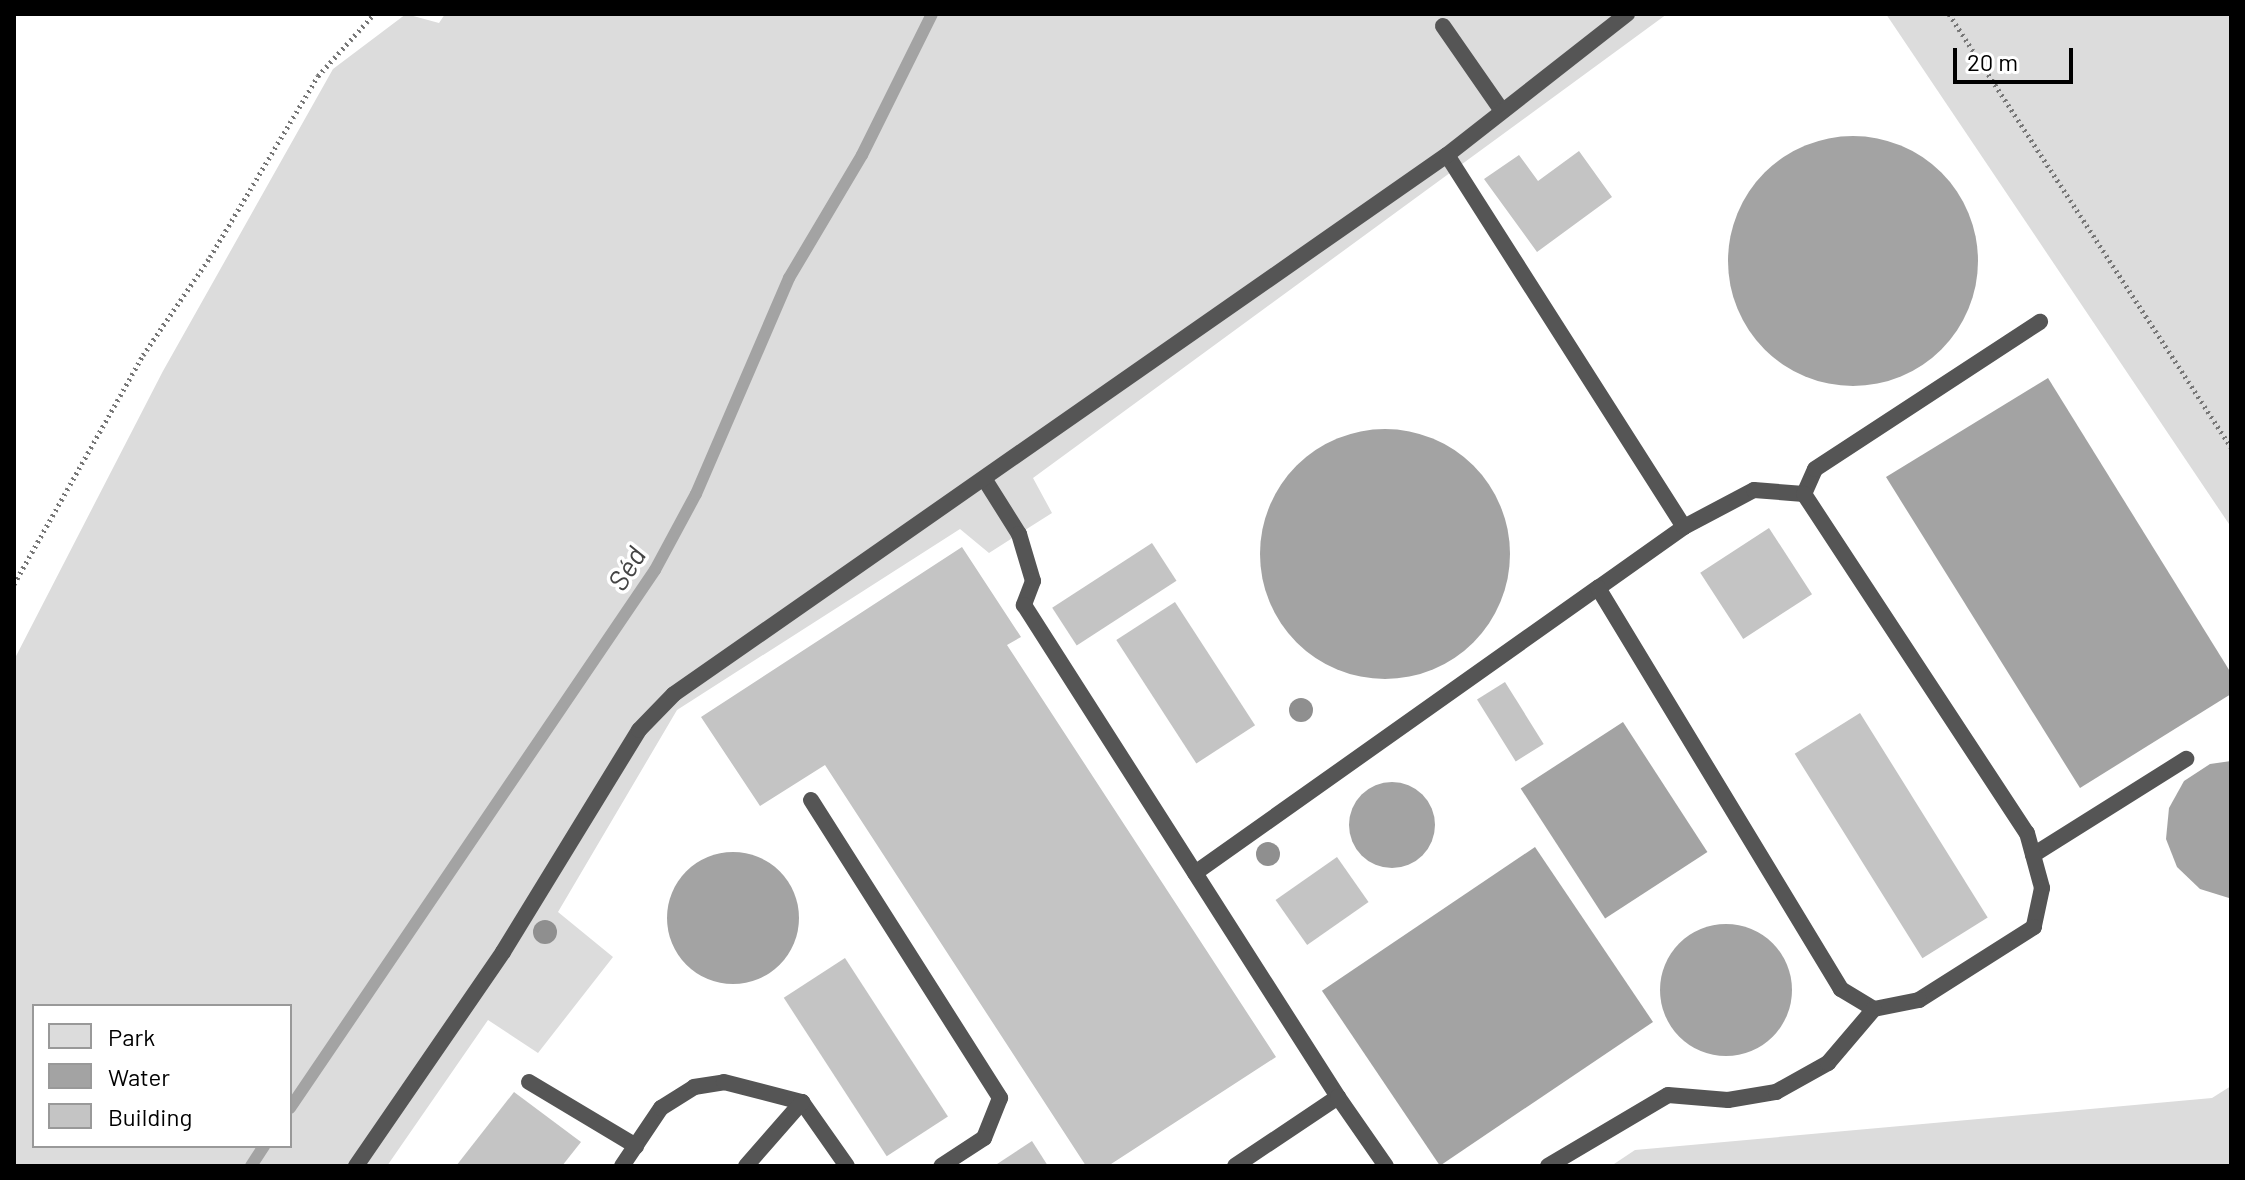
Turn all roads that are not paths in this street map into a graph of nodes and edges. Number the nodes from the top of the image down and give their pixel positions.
1 (1627, 14) edge
2 (1443, 26) dead end
3 (1502, 111) junction
4 (1447, 155) junction
5 (2040, 322) dead end
6 (985, 480) junction
7 (1804, 494) junction
8 (1684, 527) junction
9 (1598, 588) junction
10 (2186, 759) dead end
11 (811, 800) dead end
12 (2033, 855) junction
13 (1195, 873) junction
14 (1874, 1009) junction
15 (529, 1082) dead end
16 (1338, 1097) junction
17 (802, 1102) junction
18 (636, 1146) junction
19 (356, 1166) edge
20 (622, 1166) edge
21 (746, 1166) edge
22 (847, 1166) edge
23 (941, 1166) edge
24 (1235, 1166) edge
25 (1386, 1166) edge
26 (1548, 1166) edge

1 - 3 lane
2 - 3 lane
3 - 4 lane
4 - 6 lane
4 - 8 lane
5 - 7 lane
6 - 13 lane
6 - 19 lane
7 - 8 lane
7 - 12 lane
8 - 9 lane
9 - 13 lane
9 - 14 lane
10 - 12 lane
11 - 23 lane
12 - 14 lane
13 - 16 lane
14 - 26 lane
15 - 18 lane
16 - 24 lane
16 - 25 lane
17 - 18 lane
17 - 21 lane
17 - 22 lane
18 - 20 lane

